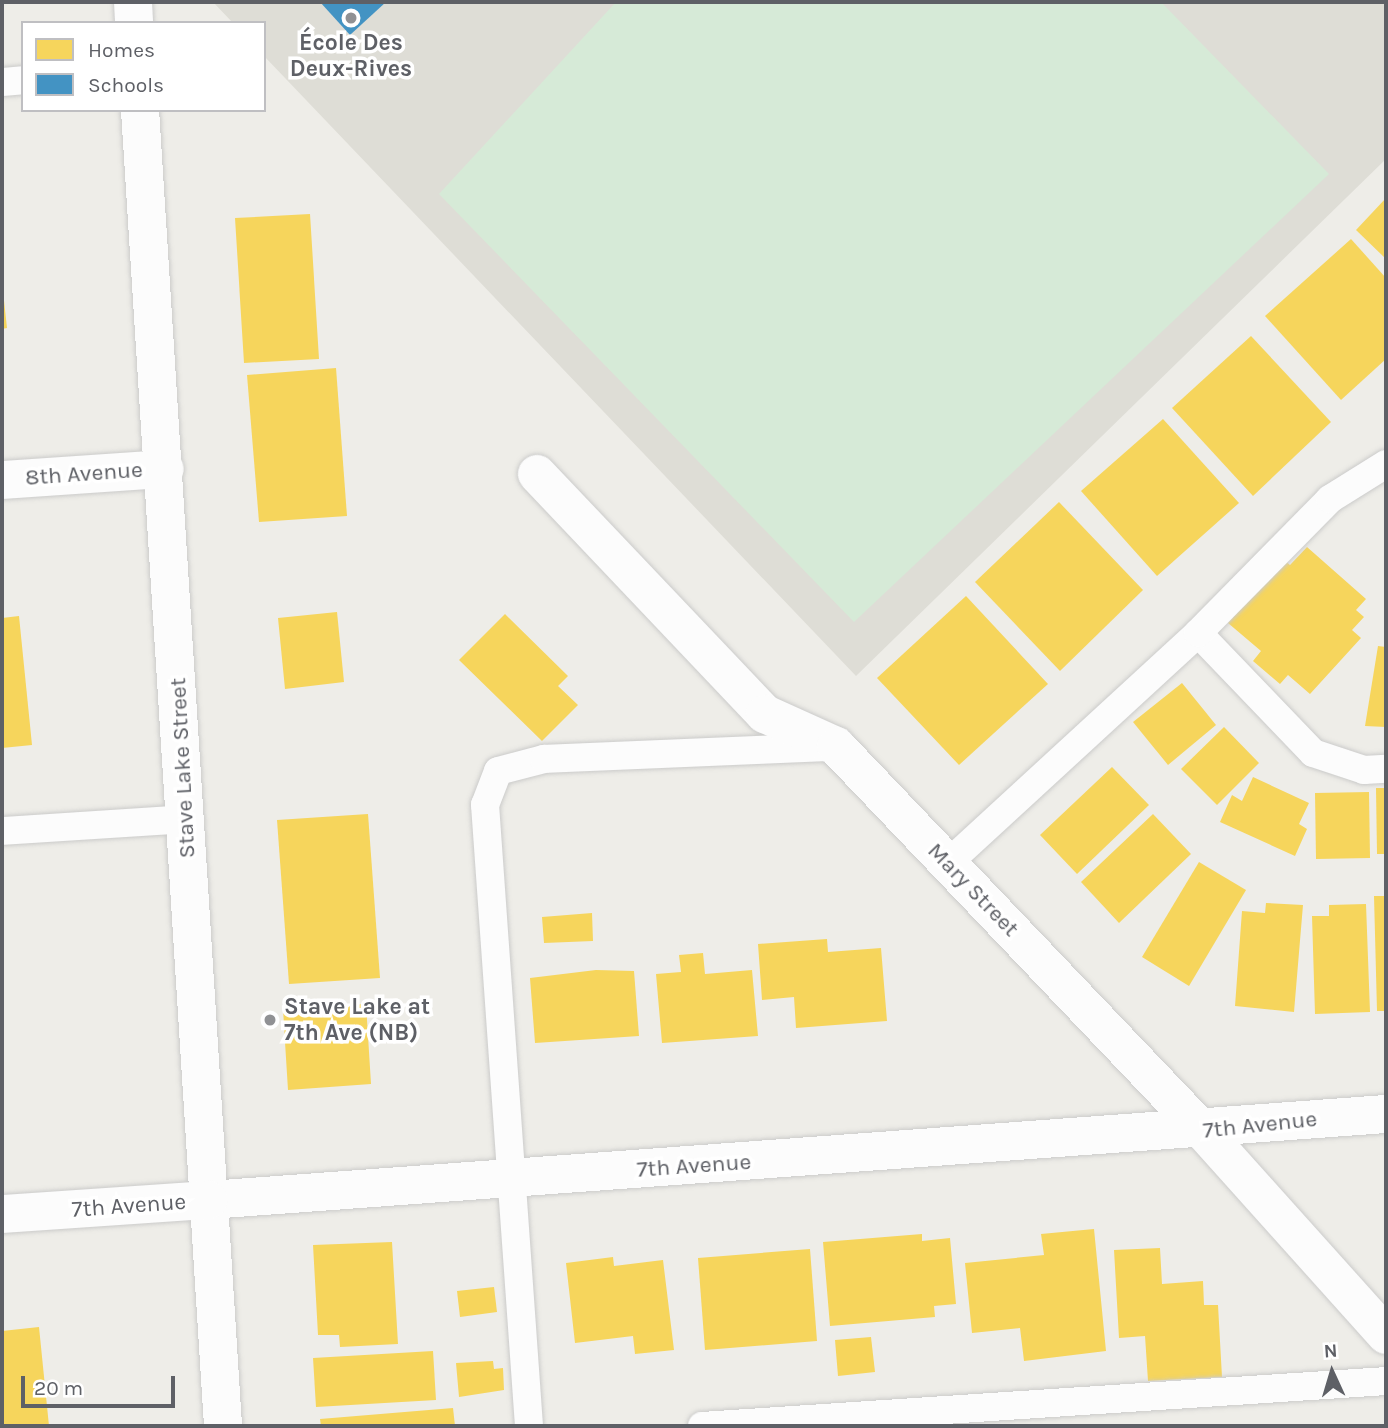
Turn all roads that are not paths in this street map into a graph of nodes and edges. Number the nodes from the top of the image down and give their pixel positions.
1 (133, 2) edge
2 (134, 21) edge
3 (21, 80) edge
4 (2, 82) edge
5 (140, 112) edge
6 (1386, 464) edge
7 (165, 468) junction
8 (537, 474) dead end
9 (2, 480) edge
10 (1198, 633) junction
11 (836, 747) junction
12 (1386, 769) edge
13 (187, 819) junction
14 (2, 831) edge
15 (947, 864) junction
16 (1386, 1114) edge
17 (1203, 1131) junction
18 (506, 1179) junction
19 (209, 1200) junction
20 (2, 1214) edge
21 (1386, 1335) edge
22 (1386, 1381) edge
23 (223, 1426) edge
24 (529, 1426) edge
25 (702, 1426) edge

1 - 2 street
3 - 4 lane
5 - 7 street, Stave Lake Street
6 - 10 lane
7 - 9 street, 8th Avenue
7 - 13 street, Stave Lake Street
8 - 11 street, Mary Street
10 - 12 lane
10 - 15 lane
11 - 15 street, Mary Street
11 - 18 lane
13 - 14 lane
13 - 19 street, Stave Lake Street
15 - 17 street, Mary Street
16 - 17 street, 7th Avenue
17 - 18 street, 7th Avenue
17 - 21 street, Mary Street
18 - 19 street, 7th Avenue
18 - 24 lane
19 - 20 street, 7th Avenue
19 - 23 street, Stave Lake Street
22 - 25 lane

